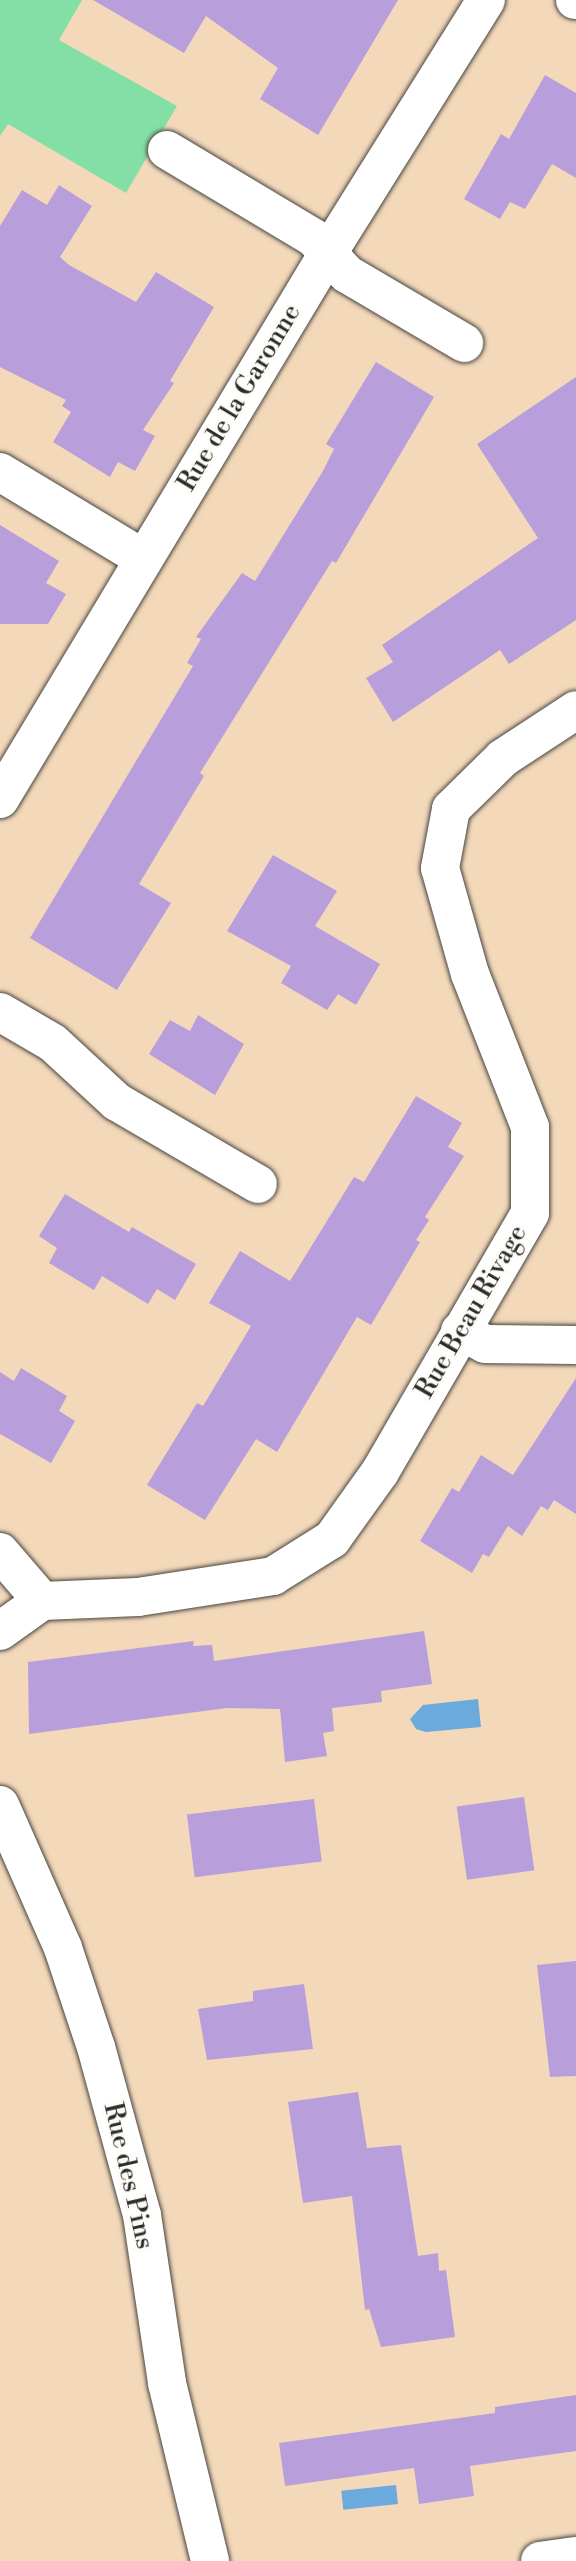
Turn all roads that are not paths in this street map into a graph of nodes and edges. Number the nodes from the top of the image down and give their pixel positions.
1 (486, 0) edge
2 (167, 150) dead end
3 (328, 253) junction
4 (464, 343) dead end
5 (0, 472) edge
6 (144, 559) junction
7 (576, 710) edge
8 (0, 799) edge
9 (0, 1012) edge
10 (258, 1184) dead end
11 (460, 1331) junction
12 (576, 1345) edge
13 (0, 1552) edge
14 (42, 1601) junction
15 (0, 1631) edge
16 (0, 1805) edge
17 (576, 2556) edge
18 (211, 2561) edge
19 (540, 2561) edge

1 - 3 street, Rue de la Garonne
2 - 3 street
3 - 4 street
3 - 6 street, Rue de la Garonne
5 - 6 street
6 - 8 street, Rue de la Garonne
7 - 11 street, Rue Beau Rivage
9 - 10 street
11 - 12 street
11 - 14 street, Rue Beau Rivage
13 - 14 street
14 - 15 street
16 - 18 street, Rue des Pins
17 - 19 street

